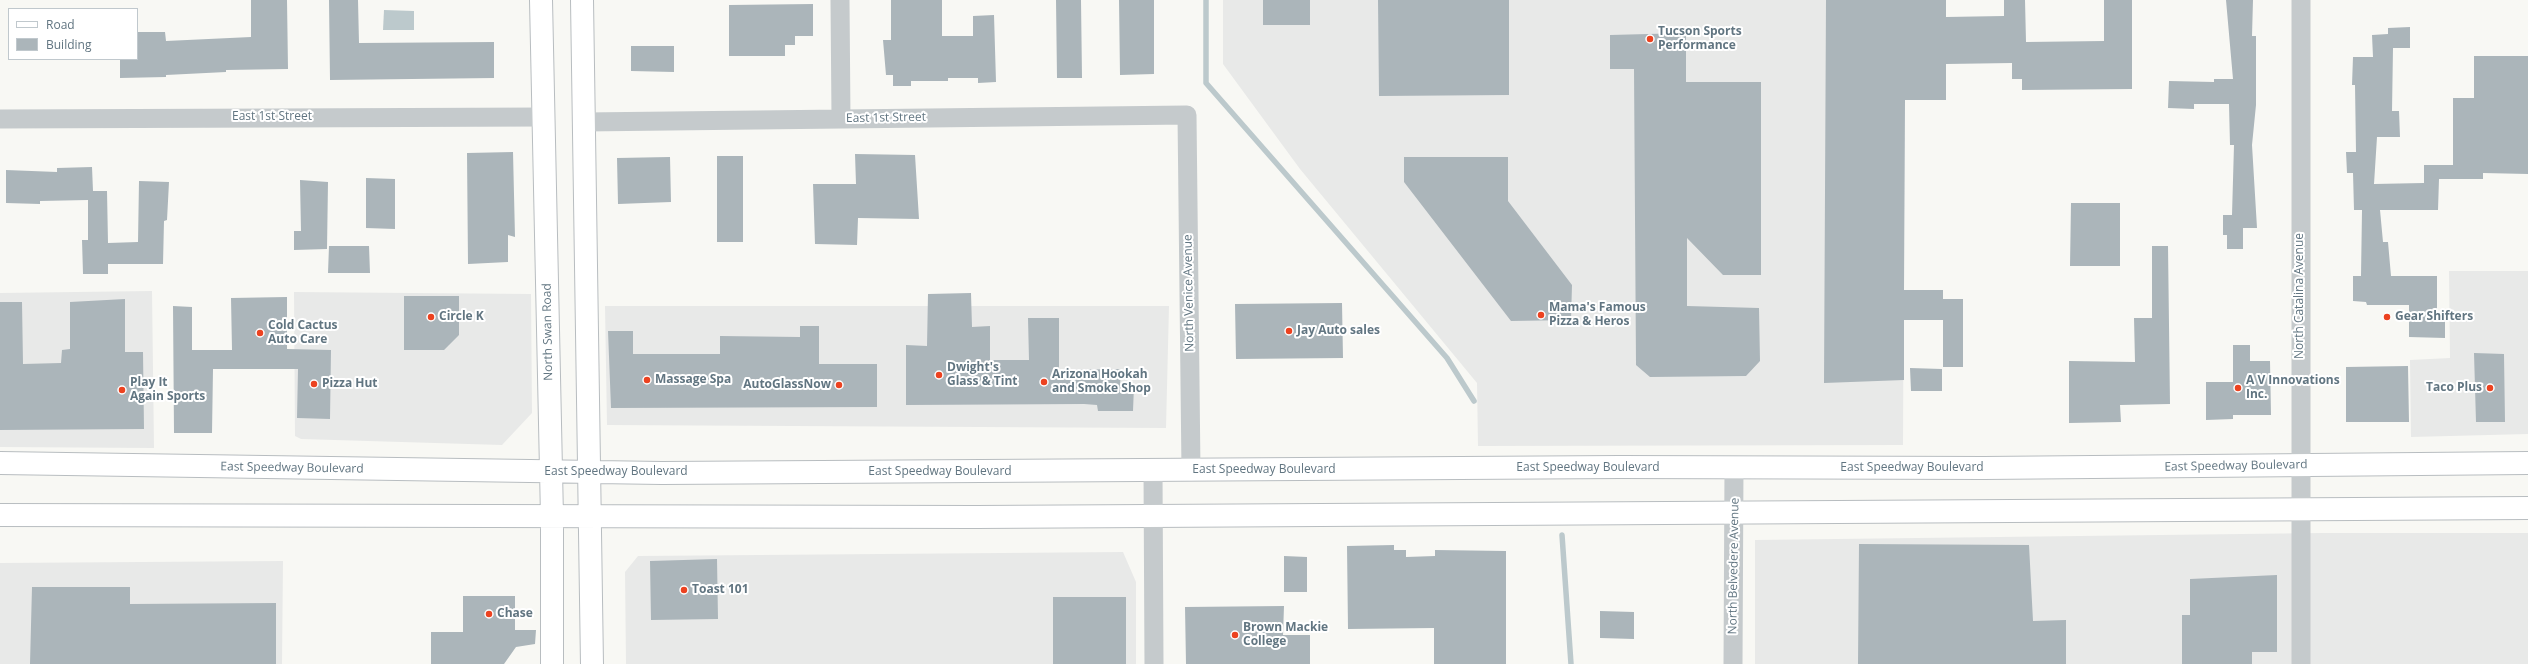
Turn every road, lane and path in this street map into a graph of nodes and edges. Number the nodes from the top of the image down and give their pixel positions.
1 (541, 0) edge
2 (582, 0) edge
3 (840, 0) edge
4 (2302, 0) edge
5 (1187, 115) joint
6 (544, 117) junction
7 (841, 118) junction
8 (0, 119) edge
9 (584, 122) junction
10 (0, 463) edge
11 (2528, 463) edge
12 (2299, 466) junction
13 (1734, 468) junction
14 (1153, 471) junction
15 (1191, 471) junction
16 (551, 472) junction
17 (590, 473) junction
18 (2528, 508) edge
19 (2300, 509) junction
20 (1735, 513) junction
21 (0, 515) edge
22 (1152, 516) junction
23 (552, 517) junction
24 (590, 517) junction
25 (552, 664) edge
26 (592, 664) edge
27 (1154, 664) edge
28 (1733, 664) edge
29 (2301, 664) edge

1 - 6 main road, North Swan Road
2 - 9 main road
3 - 7 street
4 - 12 street, North Catalina Avenue
5 - 7 street, East 1st Street
5 - 15 street, North Venice Avenue
6 - 8 street, East 1st Street
6 - 16 main road, North Swan Road
7 - 9 street, East 1st Street
9 - 17 main road
10 - 16 main road, East Speedway Boulevard
11 - 12 main road, East Speedway Boulevard
12 - 13 main road, East Speedway Boulevard
12 - 19 street, North Catalina Avenue
13 - 15 main road, East Speedway Boulevard
13 - 20 street, North Belvedere Avenue
14 - 15 main road, East Speedway Boulevard
14 - 17 main road, East Speedway Boulevard
14 - 22 street
16 - 17 main road, East Speedway Boulevard
16 - 23 main road, North Swan Road
17 - 24 main road
18 - 19 main road
19 - 20 main road
19 - 29 street, North Catalina Avenue
20 - 22 main road
20 - 28 street, North Belvedere Avenue
21 - 23 main road
22 - 24 main road
22 - 27 street
23 - 24 main road
23 - 25 main road, North Swan Road
24 - 26 main road

